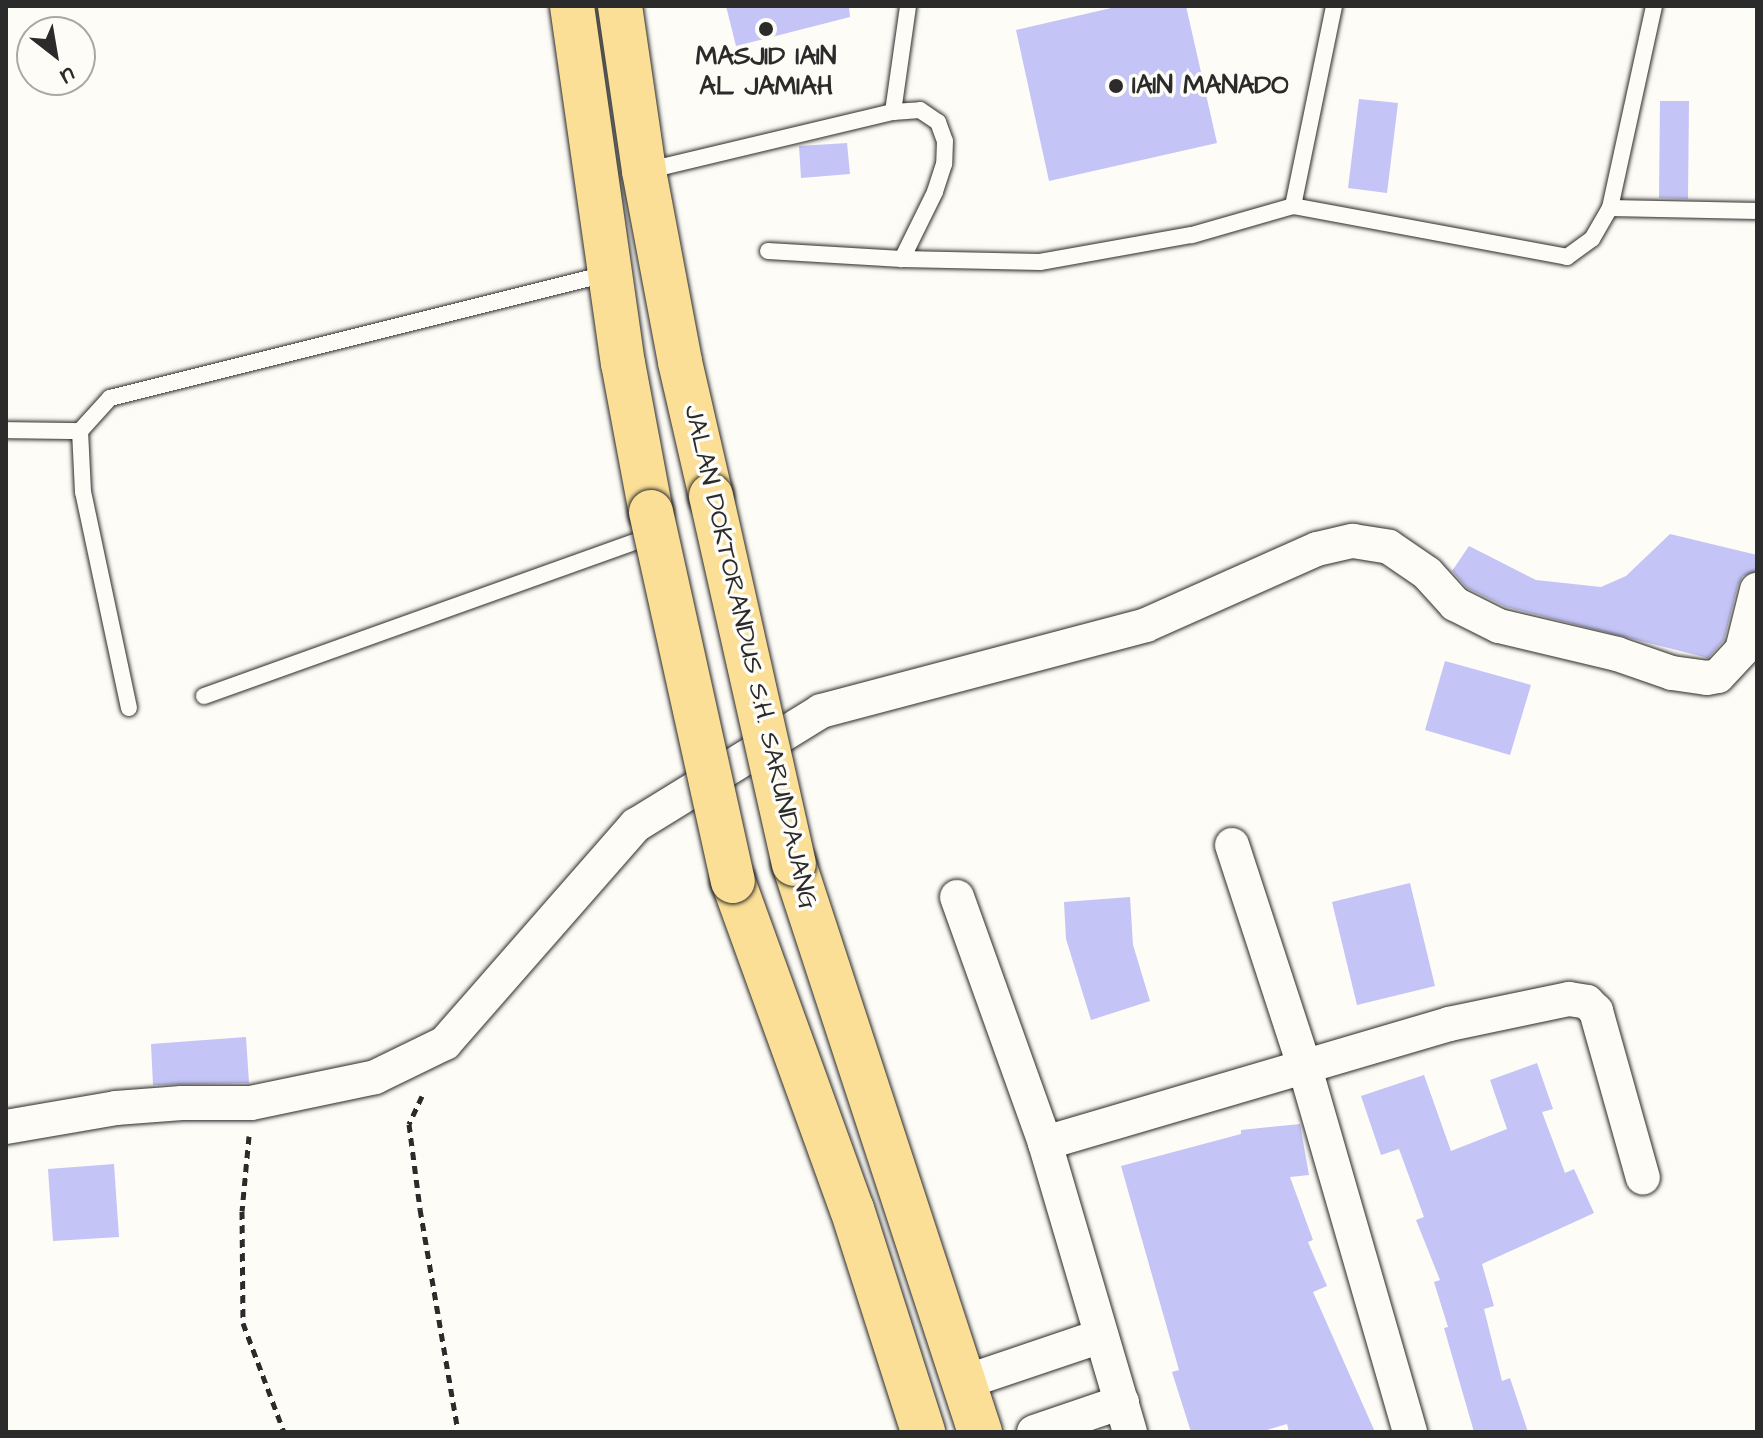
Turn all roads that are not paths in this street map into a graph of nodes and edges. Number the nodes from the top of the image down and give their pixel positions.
1 (572, 6) edge
2 (620, 6) edge
3 (908, 6) edge
4 (1334, 6) edge
5 (1654, 6) edge
6 (893, 112) junction
7 (644, 171) junction
8 (1293, 206) junction
9 (1610, 208) junction
10 (1757, 211) edge
11 (768, 251) dead end
12 (902, 259) junction
13 (611, 273) junction
14 (6, 430) edge
15 (80, 431) junction
16 (653, 523) junction
17 (1757, 590) edge
18 (204, 696) dead end
19 (129, 708) dead end
20 (1232, 845) dead end
21 (957, 897) dead end
22 (1305, 1068) junction
23 (6, 1127) edge
24 (1045, 1143) junction
25 (1643, 1178) dead end
26 (1101, 1336) junction
27 (965, 1382) junction
28 (1126, 1417) edge
29 (923, 1432) edge
30 (980, 1432) edge
31 (1034, 1432) edge
32 (1410, 1432) edge

1 - 13 highway
2 - 7 highway, JALAN DOKTORANDUS S.H. SARUNDAJANG
3 - 6 lane
4 - 8 lane
5 - 9 lane
6 - 7 lane
6 - 12 lane
7 - 27 highway, JALAN DOKTORANDUS S.H. SARUNDAJANG, bridge
8 - 9 lane
8 - 12 lane
9 - 10 lane
11 - 12 lane
13 - 15 lane
13 - 16 highway
14 - 15 lane
15 - 19 lane
16 - 18 lane
16 - 29 highway, bridge
17 - 23 street
20 - 22 street
21 - 24 street
22 - 24 street
22 - 25 street
22 - 32 street
24 - 26 street
26 - 27 street
26 - 28 street
27 - 30 highway, JALAN DOKTORANDUS S.H. SARUNDAJANG
28 - 31 street

